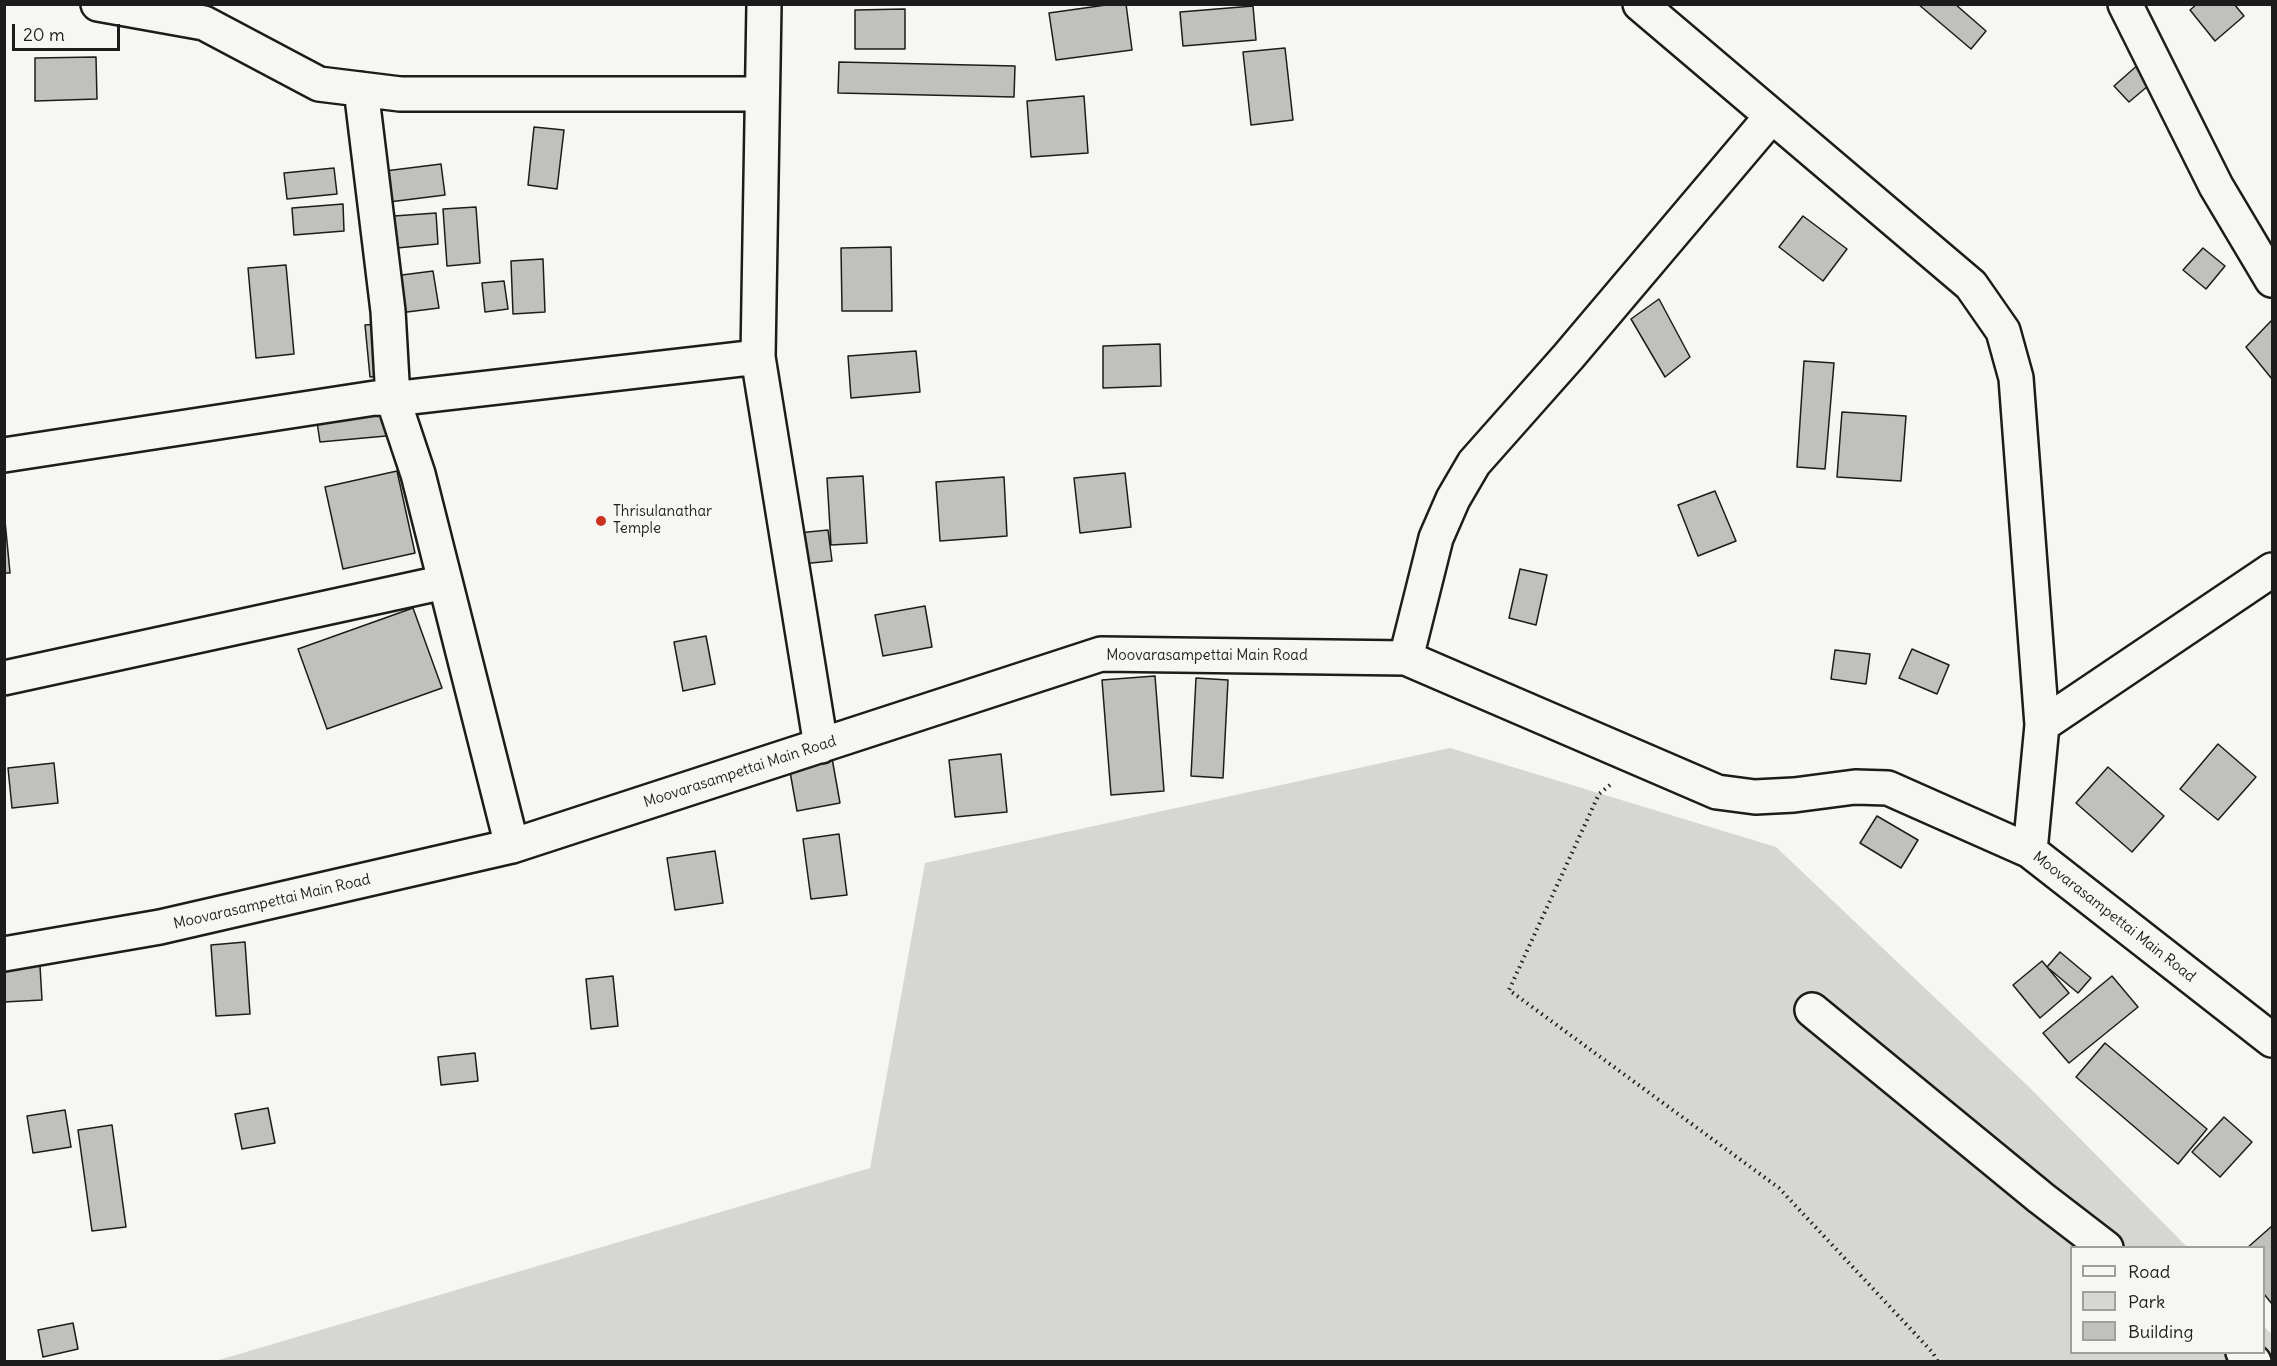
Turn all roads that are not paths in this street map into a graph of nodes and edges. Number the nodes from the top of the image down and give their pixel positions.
1 (98, 4) edge
2 (764, 4) edge
3 (1640, 4) edge
4 (2125, 4) edge
5 (204, 14) edge
6 (361, 89) junction
7 (762, 94) junction
8 (1771, 117) junction
9 (2272, 280) edge
10 (758, 357) junction
11 (393, 399) junction
12 (4, 456) edge
13 (2272, 570) edge
14 (445, 582) junction
15 (1406, 658) junction
16 (4, 678) edge
17 (2042, 725) junction
18 (820, 746) junction
19 (512, 846) junction
20 (2030, 851) junction
21 (4, 954) edge
22 (1812, 1010) dead end
23 (2272, 1040) edge
24 (2103, 1246) edge

1 - 5 street
2 - 7 street
3 - 8 street
4 - 9 street
5 - 6 street
6 - 7 street
6 - 11 street
7 - 10 street
8 - 15 street
8 - 17 street
10 - 11 street
10 - 18 street
11 - 12 street
11 - 14 street
13 - 17 street
14 - 16 street
14 - 19 street
15 - 18 street, Moovarasampettai Main Road
15 - 20 street, Moovarasampettai Main Road
17 - 20 street
18 - 19 street, Moovarasampettai Main Road
19 - 21 street, Moovarasampettai Main Road
20 - 23 street, Moovarasampettai Main Road
22 - 24 street

